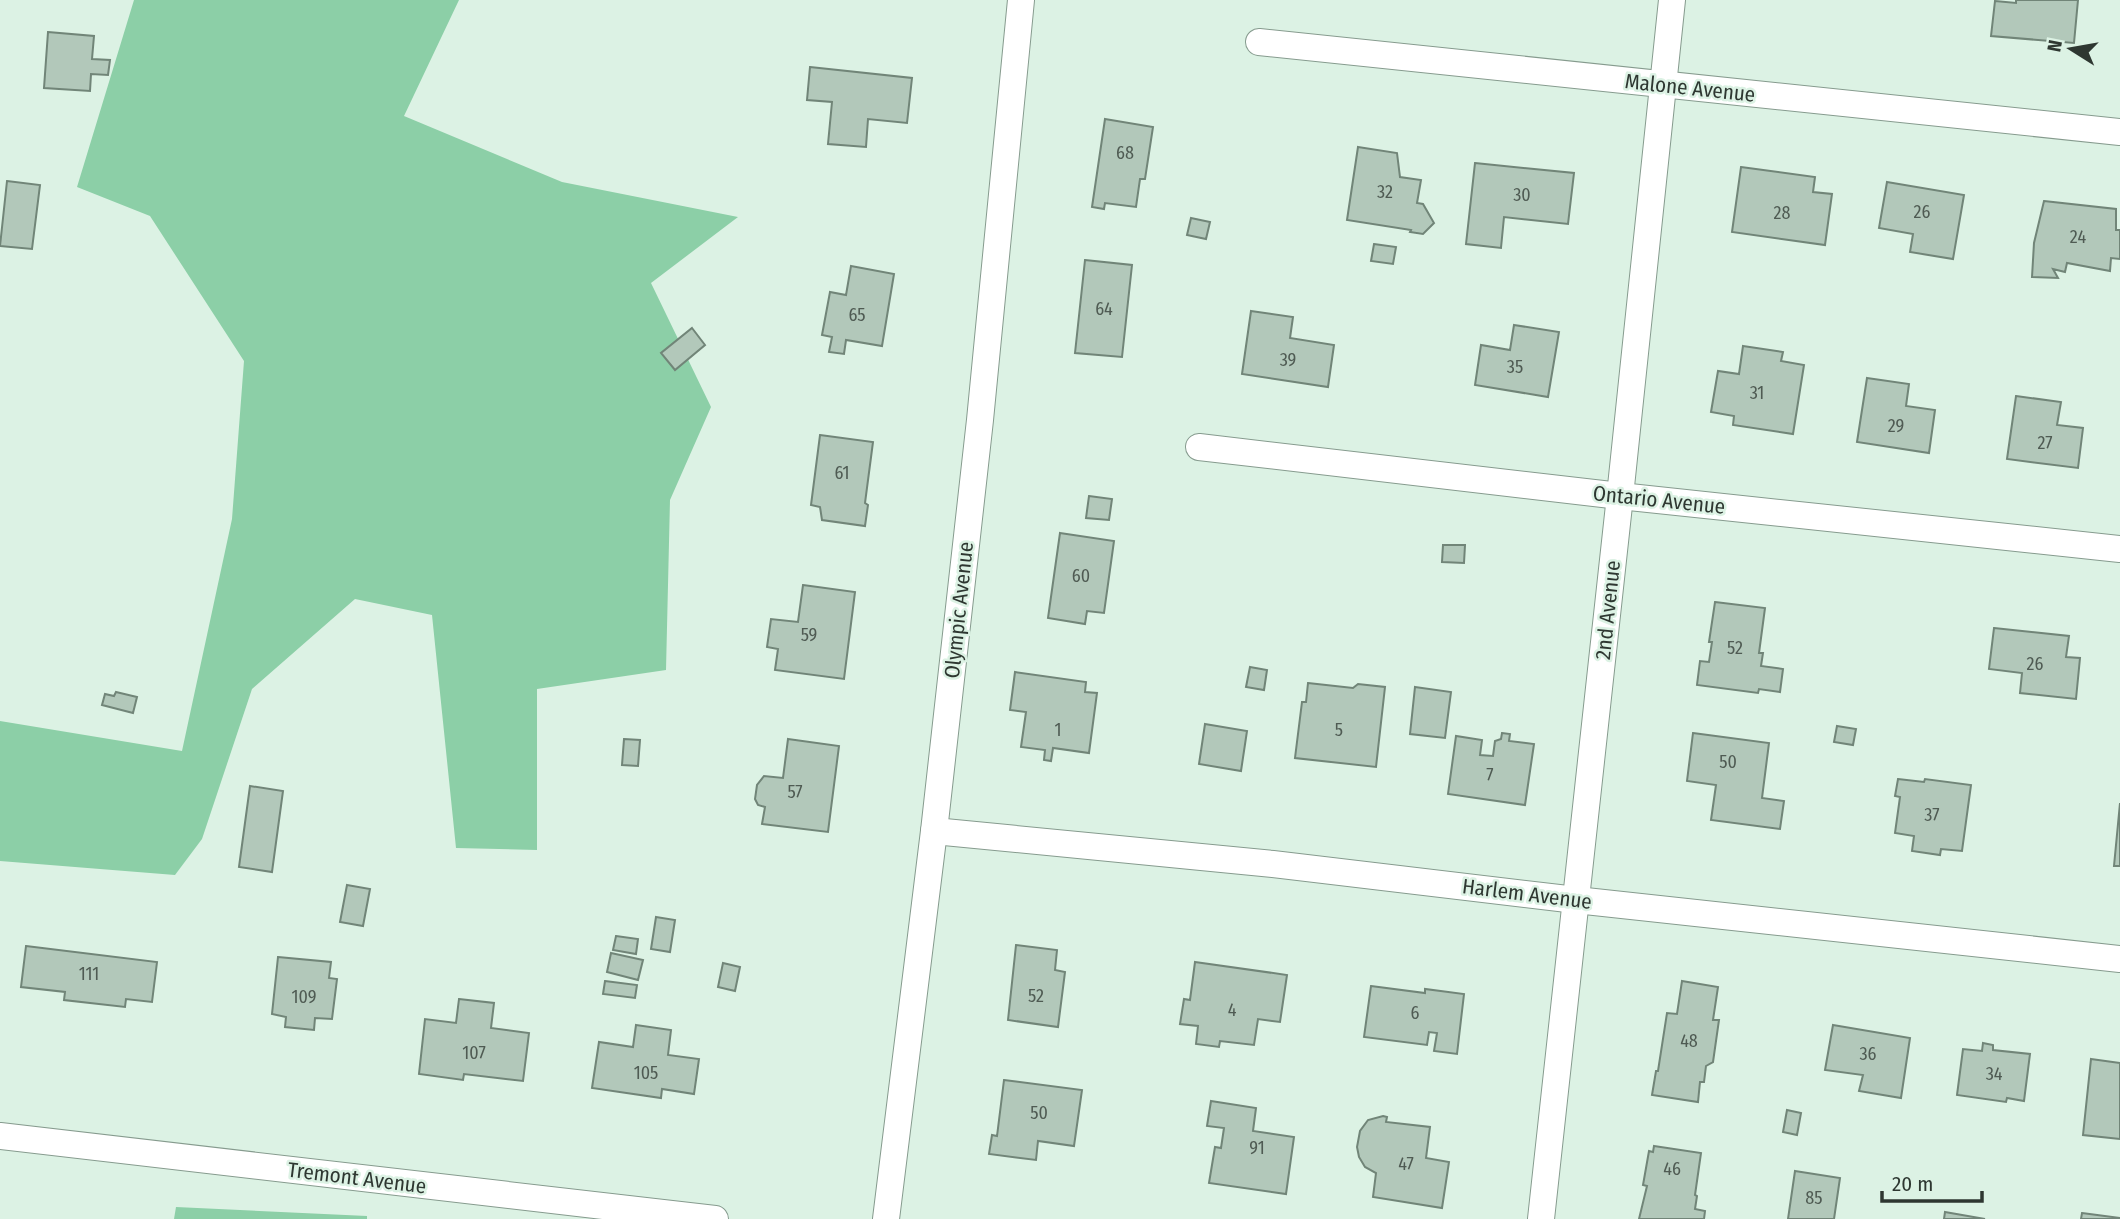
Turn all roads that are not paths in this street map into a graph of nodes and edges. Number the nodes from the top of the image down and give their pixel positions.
1 (1021, 0) edge
2 (1672, 0) edge
3 (1259, 42) dead end
4 (1664, 85) junction
5 (2120, 132) edge
6 (1199, 447) dead end
7 (1620, 496) junction
8 (2120, 549) edge
9 (934, 831) junction
10 (1576, 900) junction
11 (2120, 958) edge
12 (0, 1136) edge
13 (715, 1219) edge
14 (886, 1219) edge
15 (1541, 1219) edge

1 - 9 street, Olympic Avenue
2 - 4 street, 2nd Avenue
3 - 4 street, Malone Avenue
4 - 5 street, Malone Avenue
4 - 7 street, 2nd Avenue
6 - 7 street, Ontario Avenue
7 - 8 street, Ontario Avenue
7 - 10 street, 2nd Avenue
9 - 10 street, Harlem Avenue
9 - 14 street, Olympic Avenue
10 - 11 street, Harlem Avenue
10 - 15 street, 2nd Avenue
12 - 13 street, Tremont Avenue

